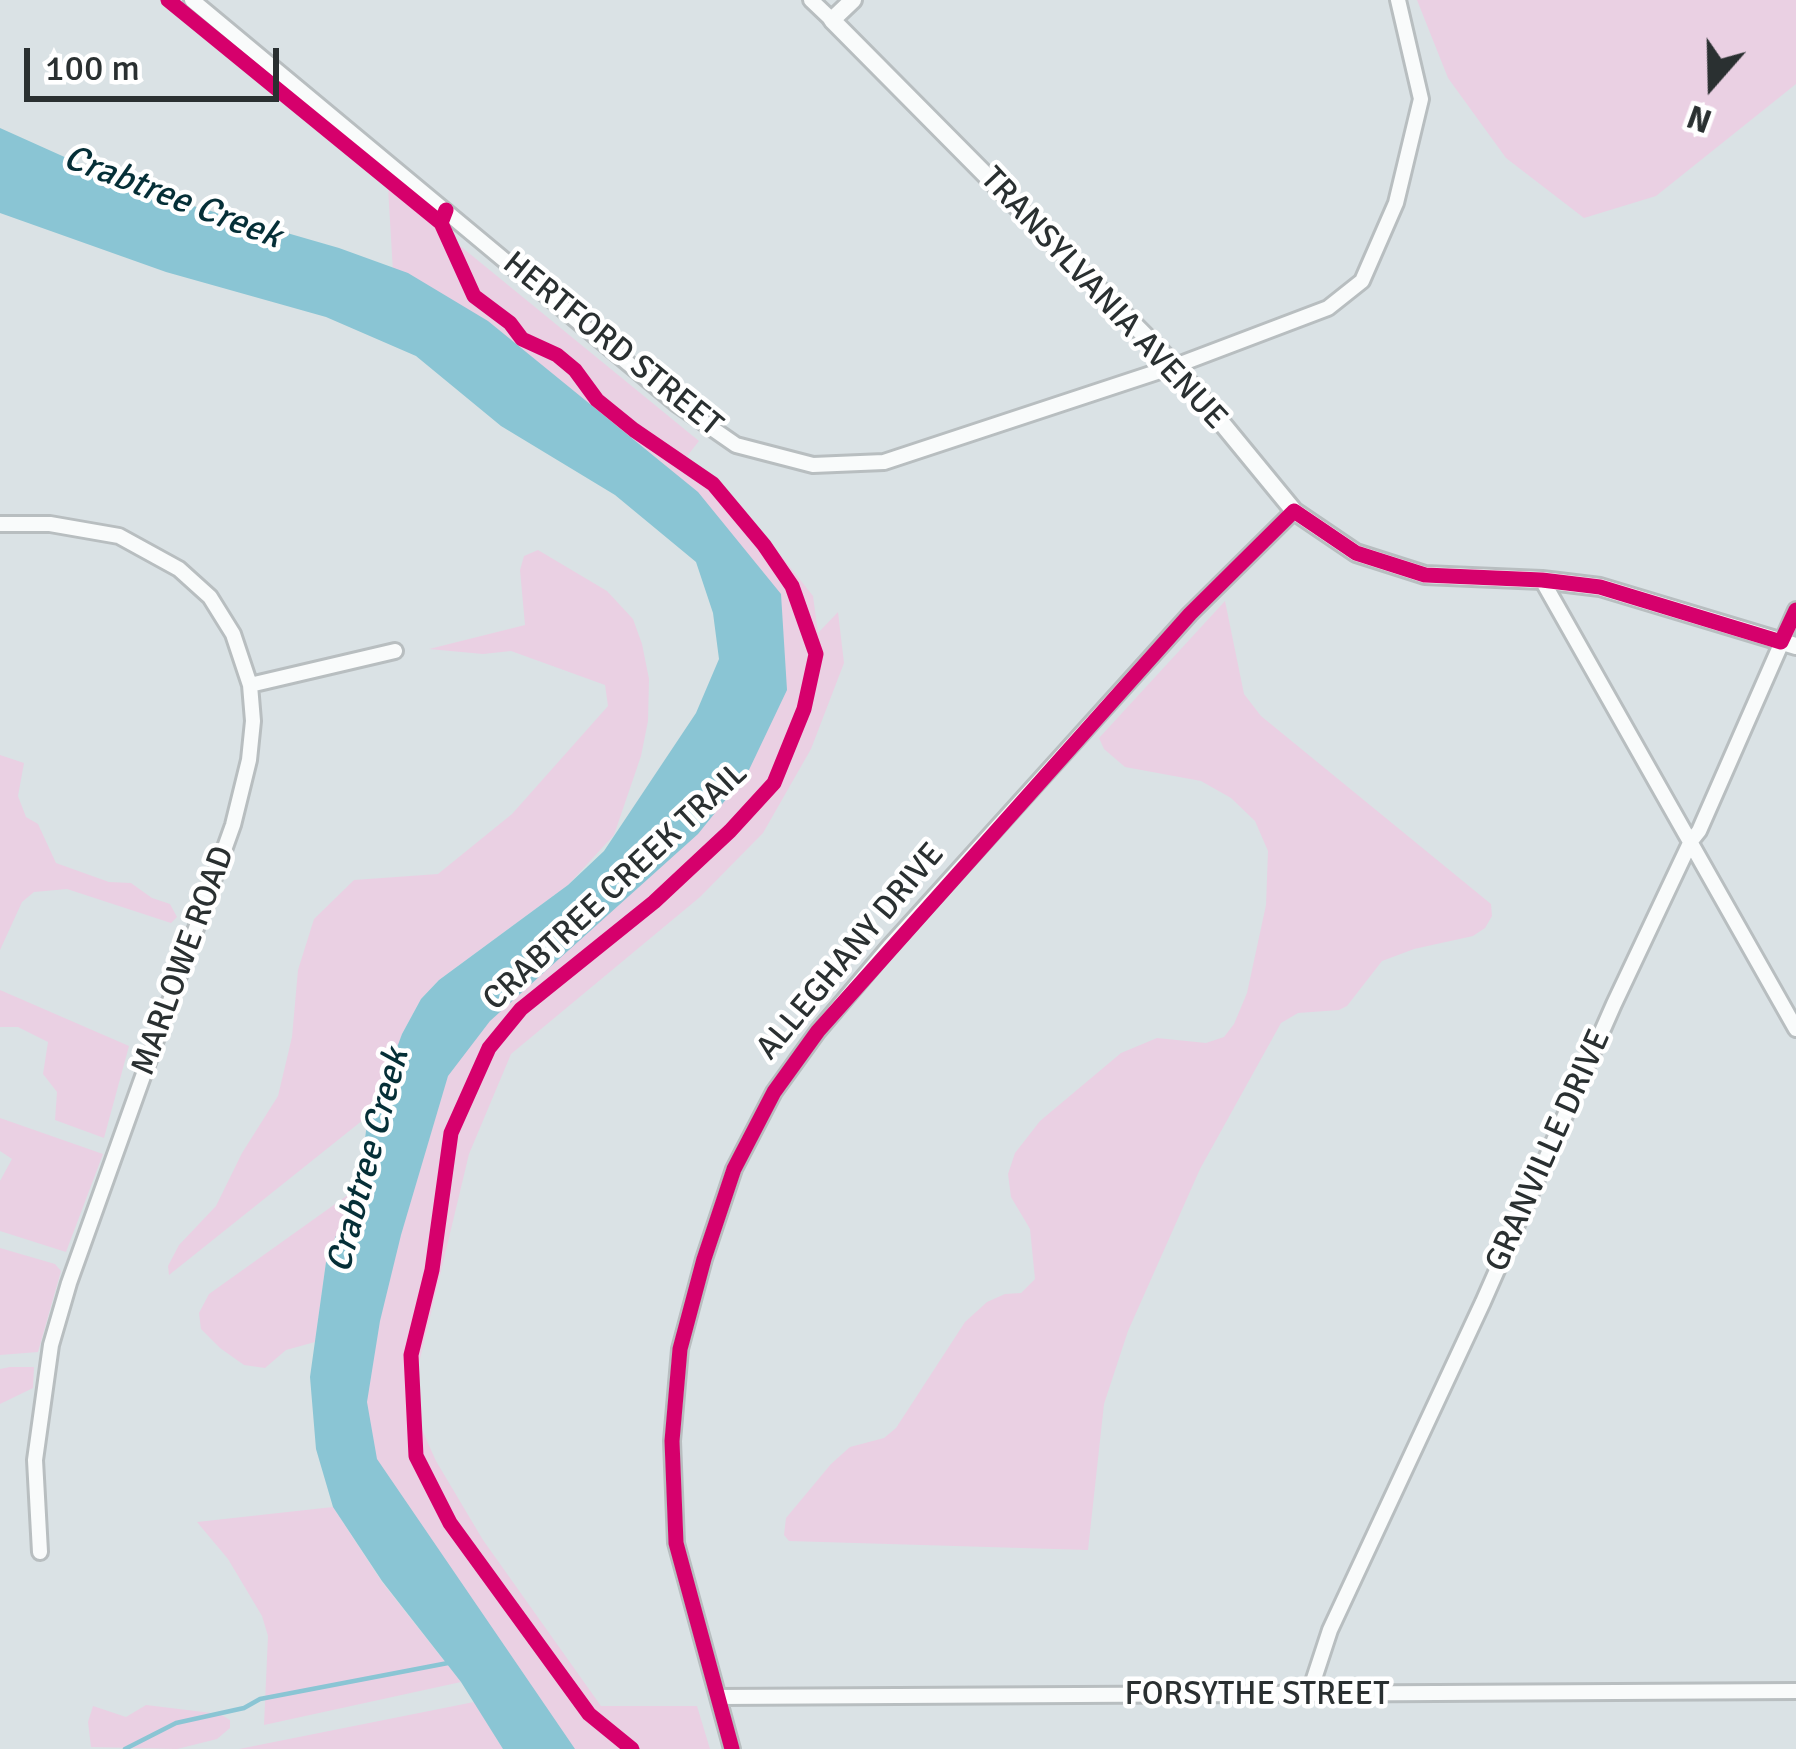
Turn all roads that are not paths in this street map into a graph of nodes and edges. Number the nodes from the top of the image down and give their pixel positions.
1 (192, 0) edge
2 (811, 0) edge
3 (853, 0) edge
4 (1398, 0) edge
5 (832, 20) junction
6 (1175, 366) junction
7 (1294, 511) junction
8 (0, 524) edge
9 (1542, 580) junction
10 (1796, 610) edge
11 (1788, 644) edge
12 (394, 651) dead end
13 (250, 685) junction
14 (1691, 841) junction
15 (1796, 1029) edge
16 (40, 1552) dead end
17 (1796, 1691) edge
18 (1309, 1694) junction
19 (718, 1697) junction
20 (732, 1749) edge

1 - 6 street, HERTFORD STREET
2 - 5 street, TRANSYLVANIA AVENUE
3 - 5 street
4 - 6 street, HERTFORD STREET
5 - 6 street, TRANSYLVANIA AVENUE
6 - 7 street, TRANSYLVANIA AVENUE
7 - 9 street, TRANSYLVANIA AVENUE
7 - 19 street, ALLEGHANY DRIVE
8 - 13 street, MARLOWE ROAD
9 - 11 street, TRANSYLVANIA AVENUE
9 - 14 street
10 - 11 street, GRANVILLE DRIVE
11 - 14 street, GRANVILLE DRIVE
12 - 13 street
13 - 16 street, MARLOWE ROAD
14 - 15 street
14 - 18 street, GRANVILLE DRIVE
17 - 18 street, FORSYTHE STREET
18 - 19 street, FORSYTHE STREET
19 - 20 street, ALLEGHANY DRIVE

